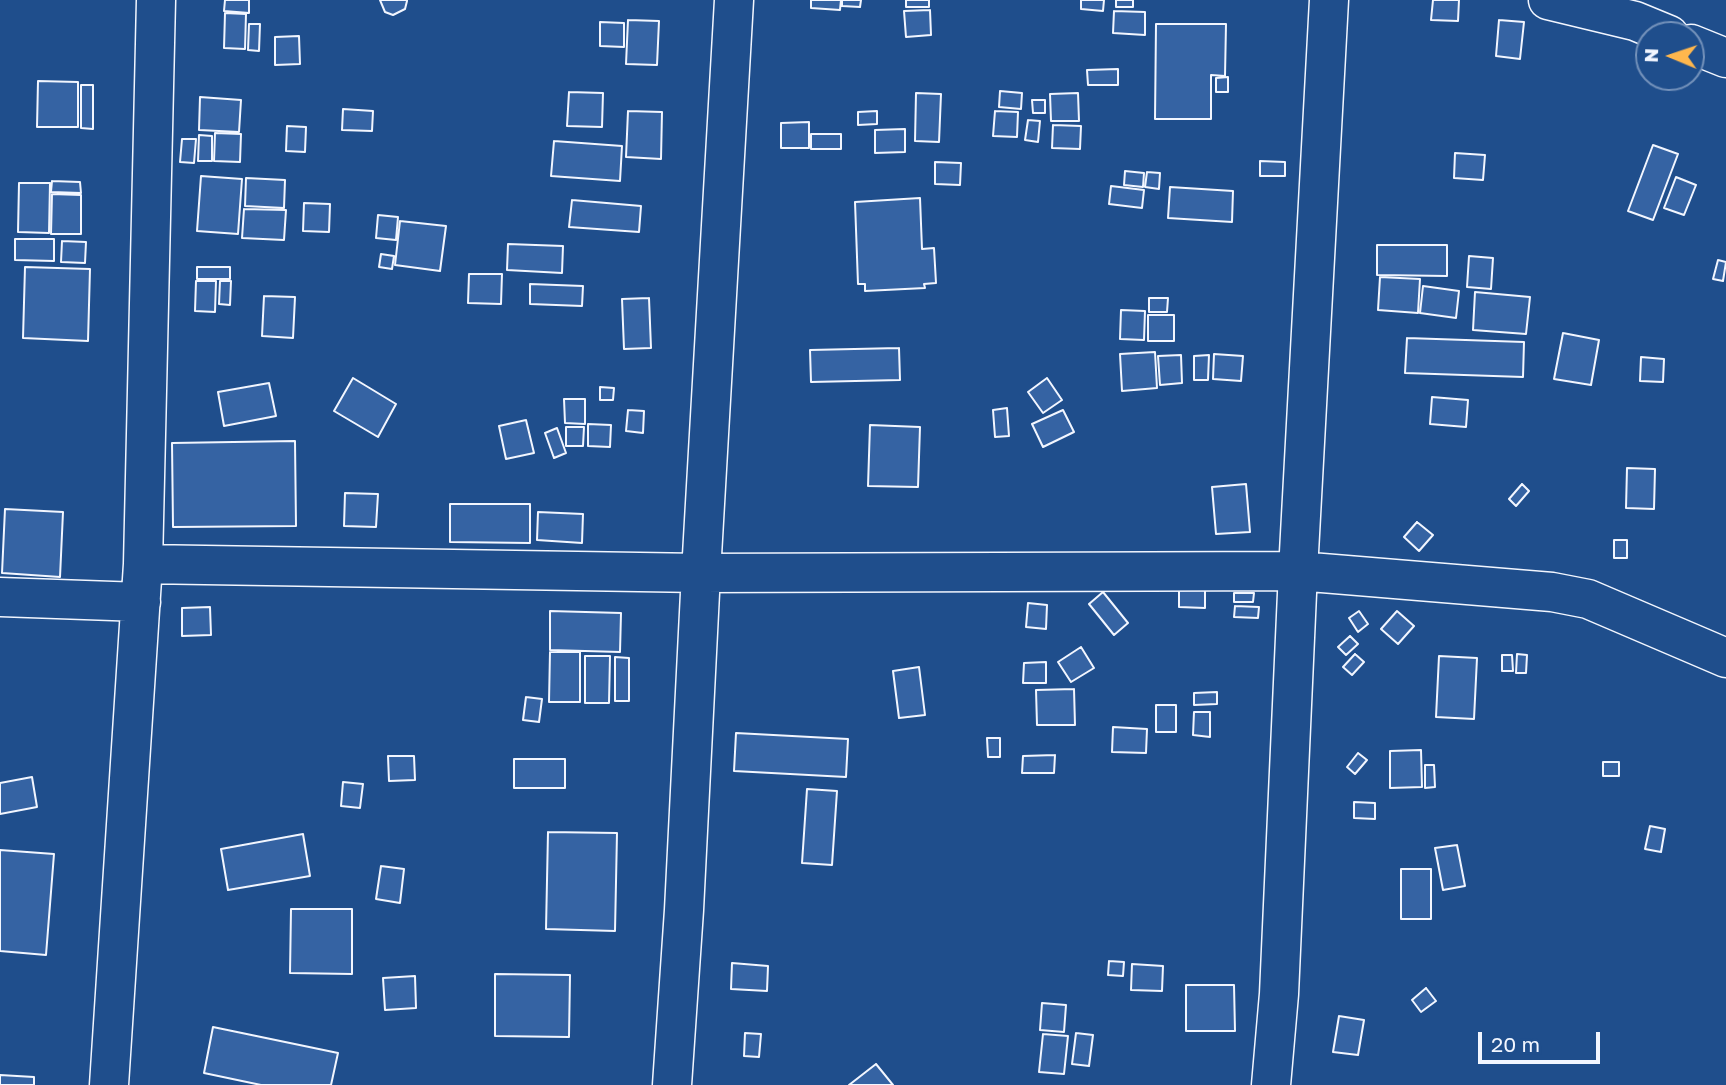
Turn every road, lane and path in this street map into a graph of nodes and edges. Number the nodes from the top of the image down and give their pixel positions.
1 (156, 0) edge
2 (734, 0) edge
3 (1329, 0) edge
4 (1548, 0) edge
5 (1635, 21) edge
6 (1705, 50) edge
7 (1726, 58) edge
8 (143, 564) junction
9 (1298, 571) junction
10 (701, 573) junction
11 (0, 597) edge
12 (141, 602) junction
13 (1726, 658) edge
14 (109, 1085) edge
15 (672, 1085) edge
16 (1271, 1085) edge

1 - 8 street
2 - 10 street
3 - 9 street
4 - 5 street
6 - 7 street
8 - 10 street
8 - 12 street
9 - 10 street
9 - 13 street
9 - 16 street
10 - 15 street
11 - 12 street
12 - 14 street

